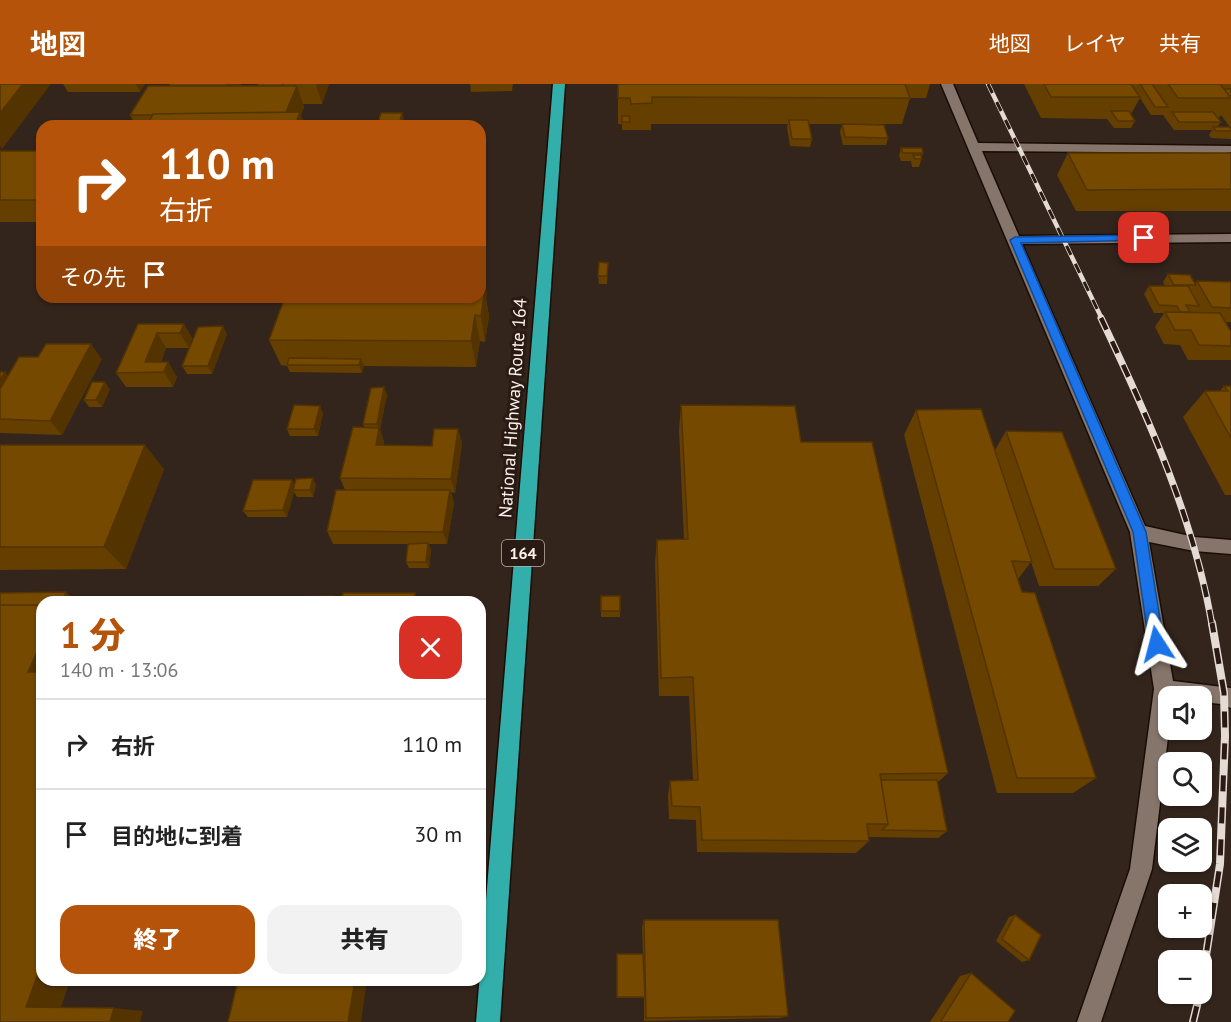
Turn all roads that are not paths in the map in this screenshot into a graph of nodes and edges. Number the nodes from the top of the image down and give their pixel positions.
1 (559, 84) edge
2 (947, 84) edge
3 (974, 147) junction
4 (1227, 149) dead end
5 (1231, 238) edge
6 (1015, 240) junction
7 (1139, 532) junction
8 (1231, 547) edge
9 (1164, 686) edge
10 (1212, 693) edge
11 (1231, 699) edge
12 (1158, 736) edge
13 (488, 1022) edge
14 (1089, 1022) edge

1 - 13 highway, National Highway Route 164 / 164
2 - 3 street
3 - 4 street
3 - 6 street
5 - 6 street
6 - 7 street
7 - 8 street
7 - 9 street
10 - 11 street
12 - 14 street

